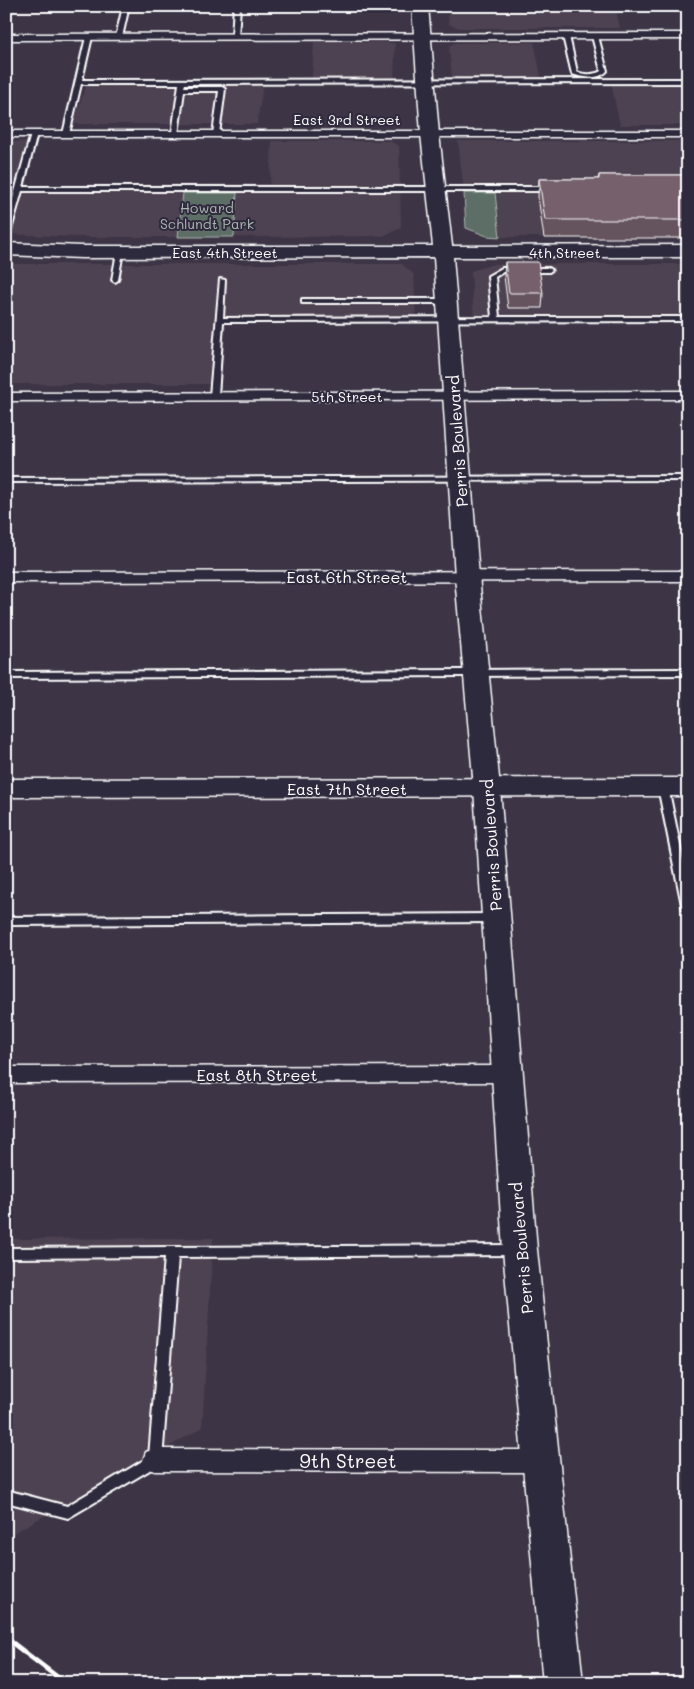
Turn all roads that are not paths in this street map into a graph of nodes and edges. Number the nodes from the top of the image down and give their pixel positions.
1 (126, 6) edge
2 (237, 6) edge
3 (420, 6) edge
4 (422, 36) junction
5 (566, 36) junction
6 (595, 36) junction
7 (688, 36) edge
8 (6, 37) edge
9 (89, 37) junction
10 (119, 37) junction
11 (235, 37) junction
12 (426, 80) junction
13 (688, 81) edge
14 (78, 82) junction
15 (182, 82) junction
16 (181, 89) junction
17 (6, 134) edge
18 (34, 134) junction
19 (66, 134) junction
20 (175, 134) junction
21 (216, 134) junction
22 (430, 134) junction
23 (688, 134) edge
24 (19, 189) junction
25 (436, 189) junction
26 (562, 189) edge
27 (6, 237) edge
28 (6, 249) edge
29 (688, 251) edge
30 (120, 252) junction
31 (443, 252) junction
32 (549, 270) dead end
33 (115, 280) dead end
34 (222, 280) dead end
35 (305, 301) dead end
36 (447, 310) junction
37 (496, 319) junction
38 (688, 319) edge
39 (219, 320) junction
40 (688, 395) edge
41 (214, 396) junction
42 (454, 396) junction
43 (6, 397) edge
44 (688, 478) edge
45 (460, 479) junction
46 (6, 480) edge
47 (467, 576) junction
48 (688, 576) edge
49 (6, 577) edge
50 (688, 672) edge
51 (476, 673) junction
52 (6, 675) edge
53 (6, 788) edge
54 (487, 788) junction
55 (675, 788) edge
56 (688, 910) edge
57 (496, 918) junction
58 (6, 921) edge
59 (508, 1074) junction
60 (6, 1075) edge
61 (520, 1250) junction
62 (172, 1252) junction
63 (6, 1253) edge
64 (155, 1460) junction
65 (541, 1461) junction
66 (6, 1496) edge
67 (563, 1683) edge

1 - 10 lane
2 - 11 lane
3 - 4 main road, Perris Boulevard
4 - 5 street
4 - 11 street
4 - 12 main road, Perris Boulevard
5 - 6 street
5 - 6 lane
6 - 7 street
8 - 9 street
9 - 10 street
9 - 14 lane
10 - 11 street
12 - 13 lane
12 - 15 lane
12 - 22 main road, Perris Boulevard
14 - 15 lane
14 - 19 lane
15 - 16 lane
16 - 20 lane
16 - 21 lane
17 - 18 street, East 3rd Street
18 - 19 street, East 3rd Street
18 - 24 lane
19 - 20 street, East 3rd Street
20 - 21 street, East 3rd Street
21 - 22 street, East 3rd Street
22 - 23 street, East 3rd Street
22 - 25 main road, Perris Boulevard
24 - 25 lane
24 - 27 lane
25 - 26 lane
25 - 31 main road, Perris Boulevard
28 - 30 main road, East 4th Street
29 - 31 main road, 4th Street
30 - 31 main road, East 4th Street
30 - 33 lane
31 - 36 main road, Perris Boulevard
32 - 37 lane
34 - 39 lane
35 - 36 lane
36 - 37 lane
36 - 39 lane
36 - 42 main road, Perris Boulevard
37 - 38 lane
39 - 41 lane
40 - 42 street, 5th Street
41 - 42 street, 5th Street
41 - 43 street, 5th Street
42 - 45 main road, Perris Boulevard
44 - 45 lane
45 - 46 lane
45 - 47 main road, Perris Boulevard
47 - 48 street, East 6th Street
47 - 49 street, East 6th Street
47 - 51 main road, Perris Boulevard
50 - 51 lane
51 - 52 lane
51 - 54 main road, Perris Boulevard
53 - 54 main road, East 7th Street
54 - 55 main road, East 7th Street
54 - 57 main road, Perris Boulevard
55 - 56 lane
57 - 58 lane
57 - 59 main road, Perris Boulevard
59 - 60 street, East 8th Street
59 - 61 main road, Perris Boulevard
61 - 62 lane
61 - 65 main road, Perris Boulevard
62 - 63 lane
62 - 64 lane
64 - 65 street, 9th Street
64 - 66 lane
65 - 67 main road, Perris Boulevard

